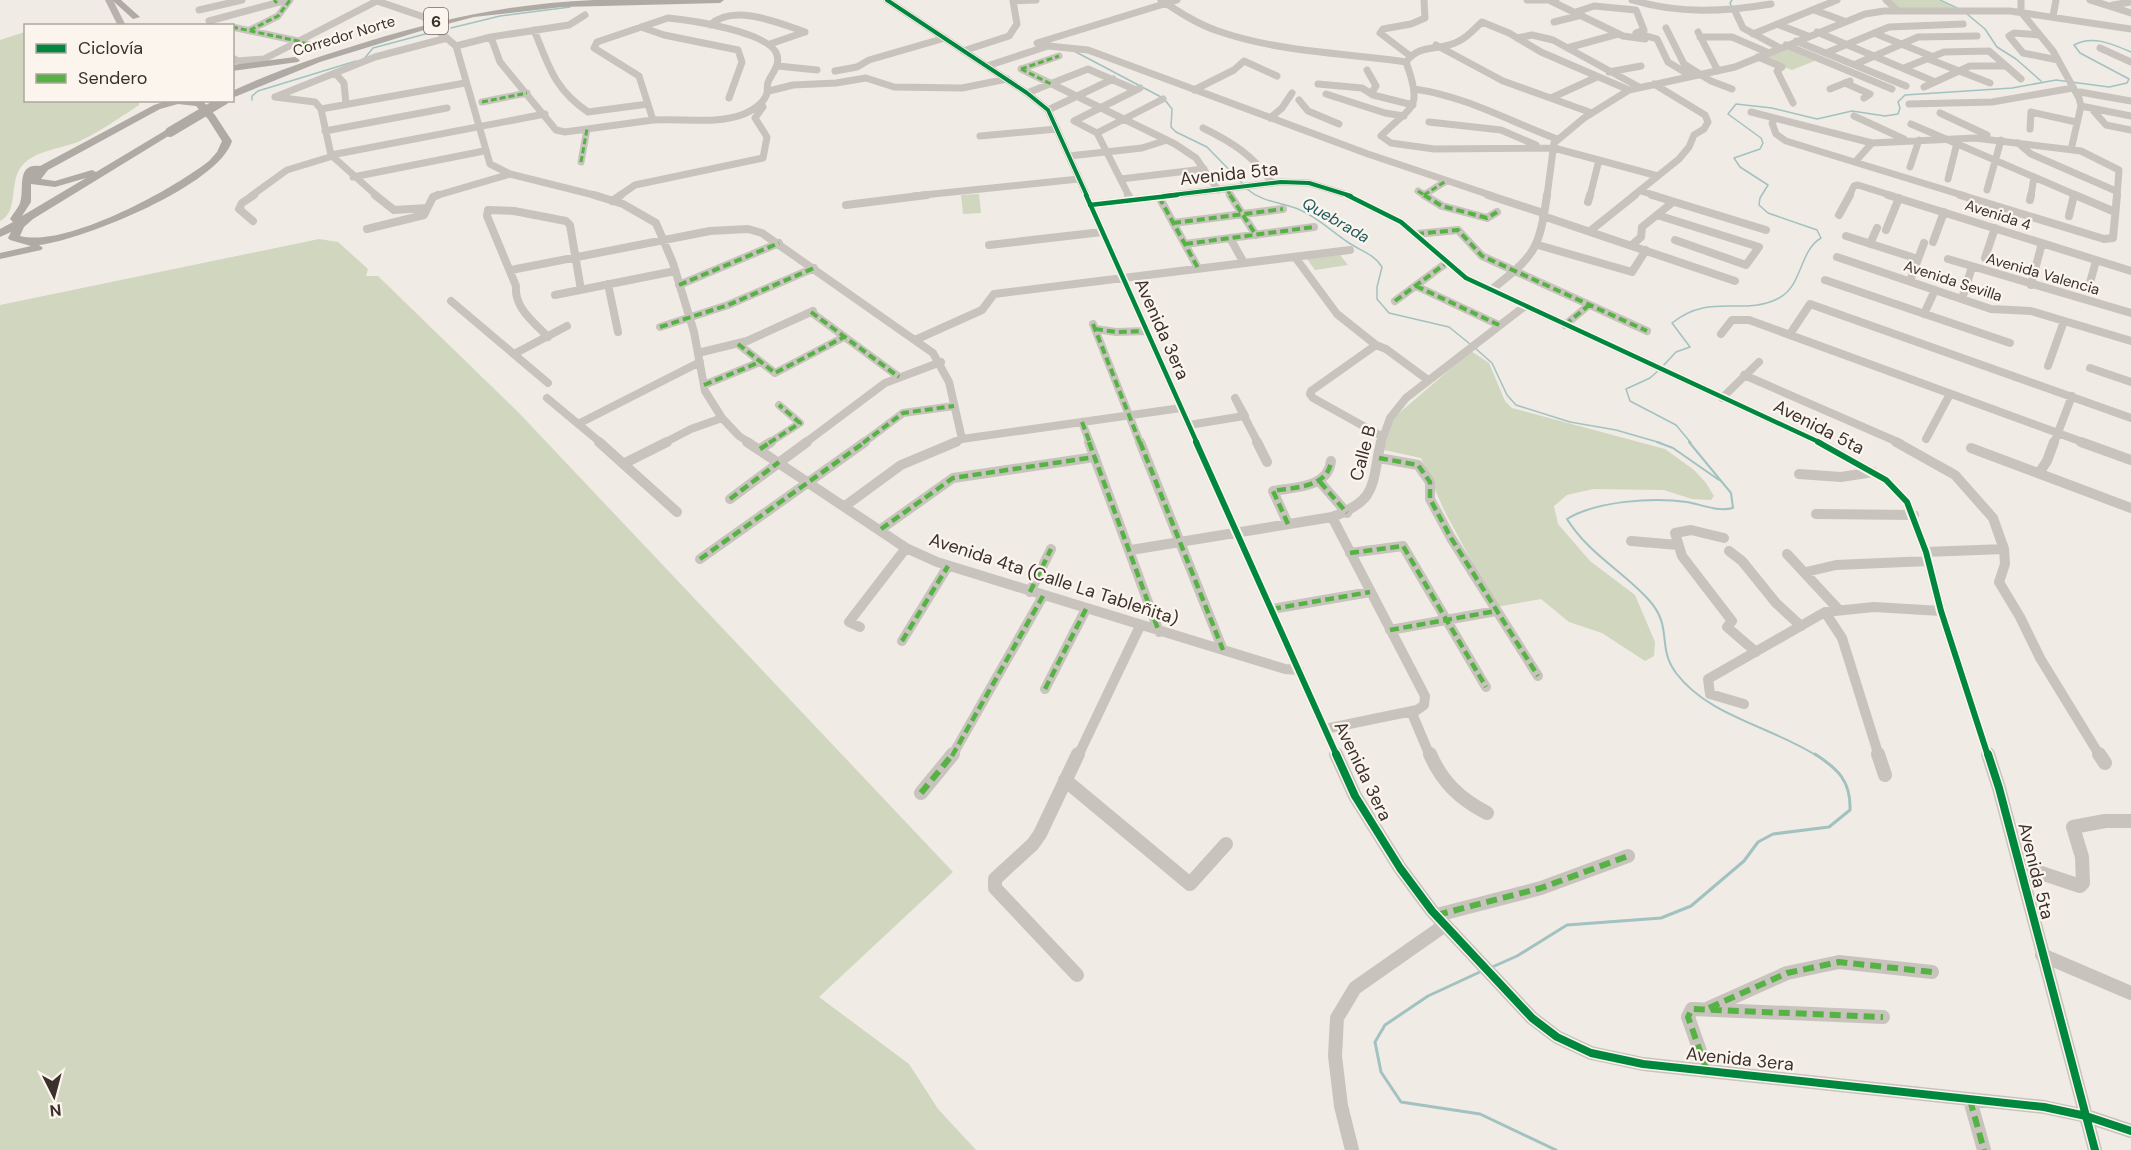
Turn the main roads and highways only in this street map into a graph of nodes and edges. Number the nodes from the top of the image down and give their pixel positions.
1 (101, 0) edge
2 (110, 0) edge
3 (116, 0) edge
4 (641, 0) edge
5 (720, 0) edge
6 (139, 21) edge
7 (113, 24) edge
8 (121, 24) edge
9 (336, 50) junction
10 (234, 68) edge
11 (238, 91) edge
12 (152, 102) edge
13 (174, 102) edge
14 (202, 102) edge
15 (202, 102) edge
16 (214, 102) edge
17 (220, 102) edge
18 (166, 131) junction
19 (92, 173) junction
20 (29, 217) junction
21 (15, 219) junction
22 (0, 228) edge
23 (0, 234) edge
24 (0, 256) edge

1 - 7 main road
2 - 8 main road
3 - 6 highway
4 - 9 highway, Corredor Norte / 6
5 - 11 highway, Corredor Norte / 6
9 - 10 highway
9 - 11 highway, Corredor Norte / 6
12 - 21 highway
13 - 19 highway
14 - 20 highway
15 - 24 highway
16 - 18 highway, bridge
17 - 18 highway, bridge
18 - 19 highway
18 - 20 highway
19 - 21 highway
20 - 23 highway
21 - 22 highway

